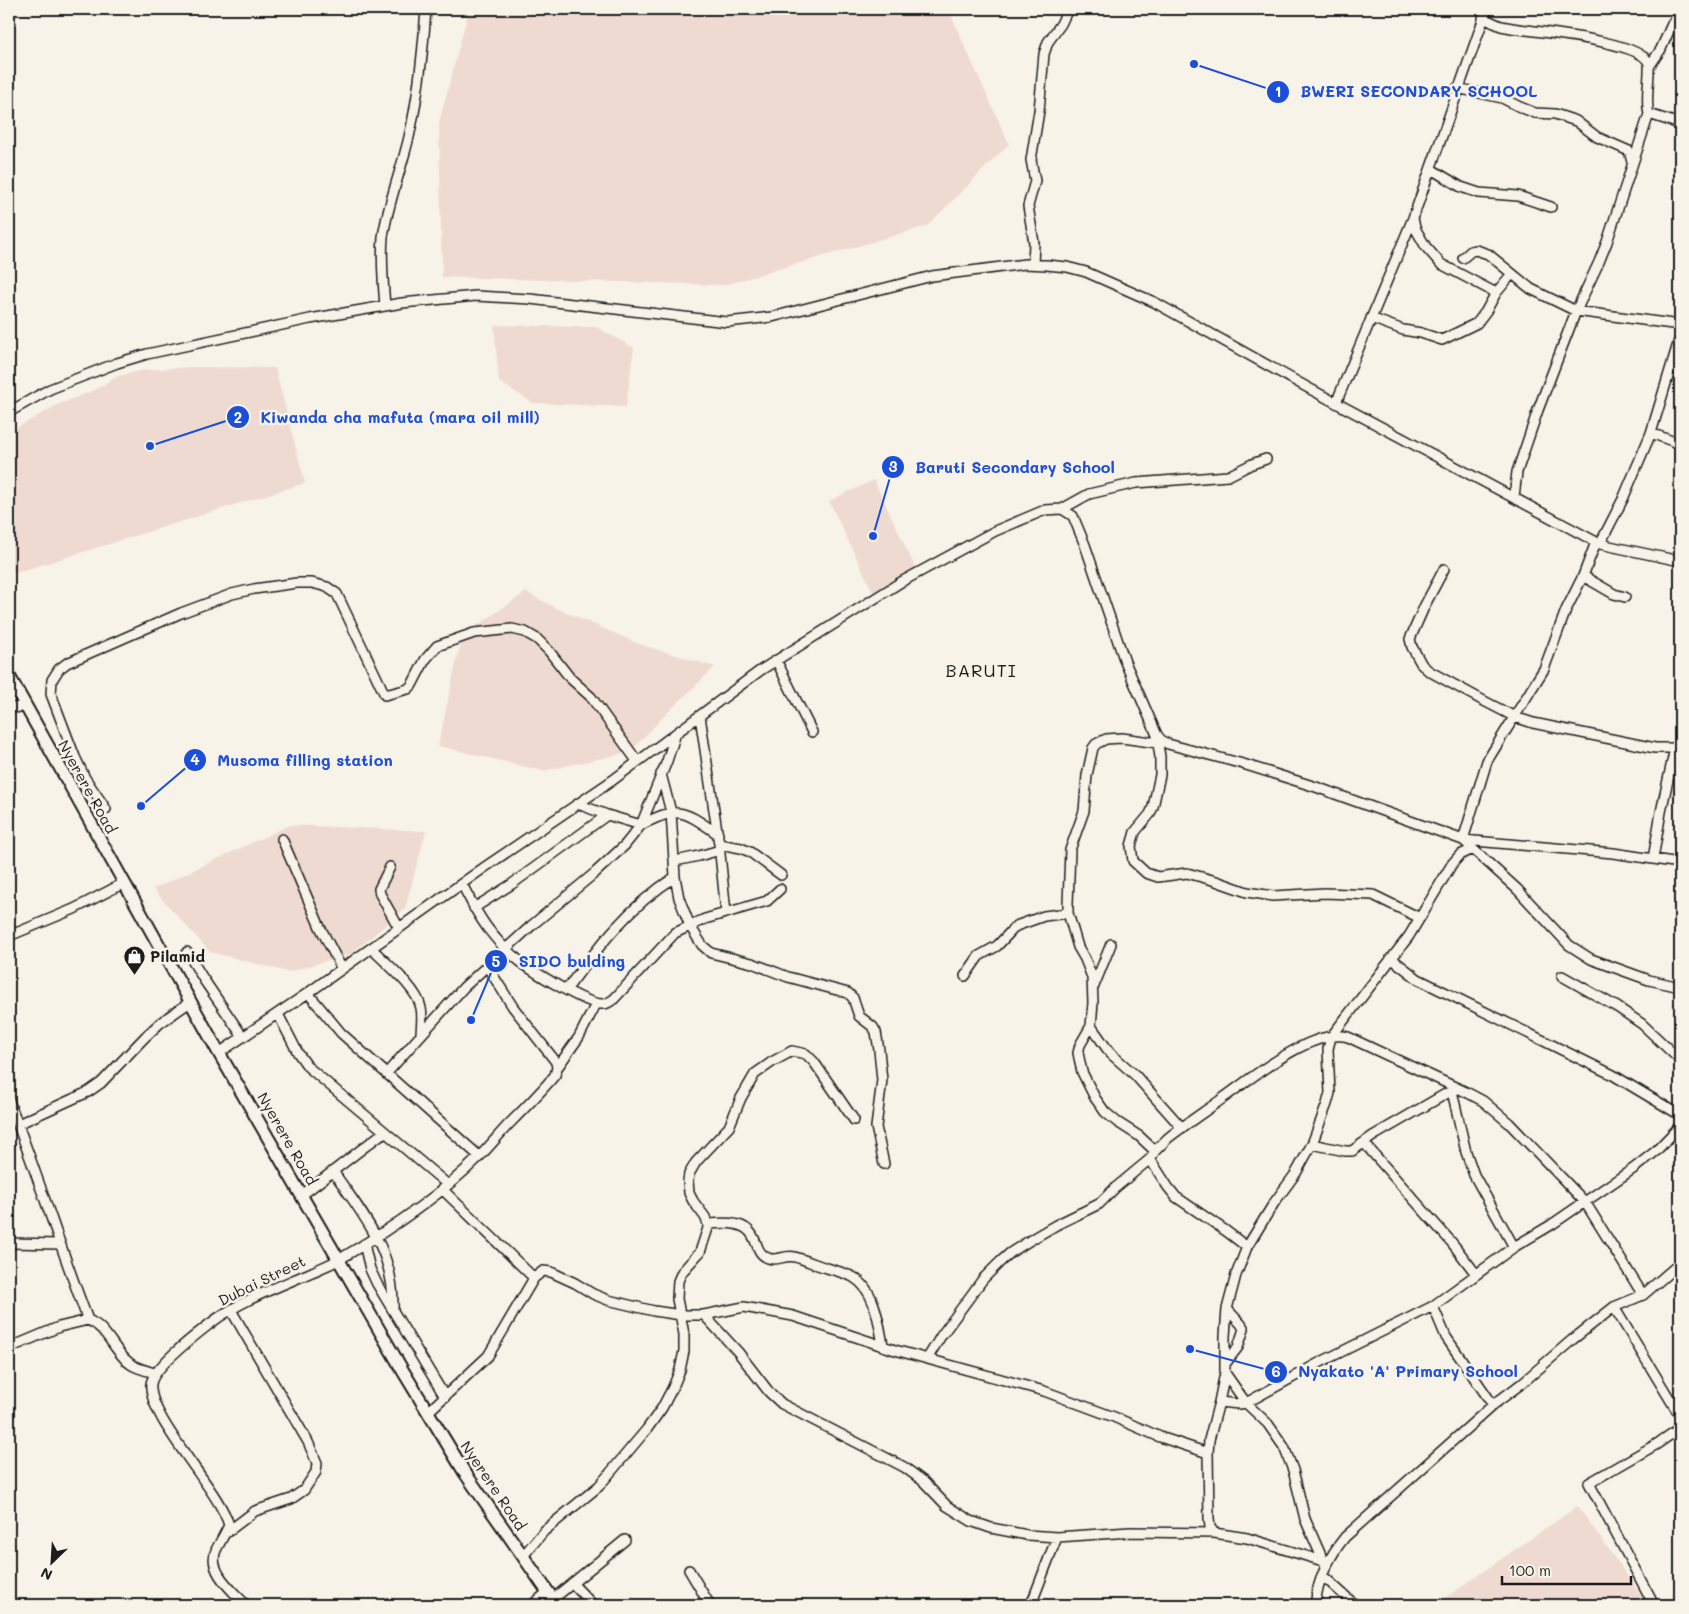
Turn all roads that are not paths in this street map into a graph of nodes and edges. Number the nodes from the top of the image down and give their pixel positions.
1 (1068, 9) edge
2 (1486, 9) edge
3 (426, 10) edge
4 (1680, 12) edge
5 (1483, 18) junction
6 (1649, 66) junction
7 (1457, 88) junction
8 (1649, 114) junction
9 (1680, 124) edge
10 (1632, 162) junction
11 (1431, 169) junction
12 (1551, 207) dead end
13 (1412, 218) junction
14 (1463, 258) dead end
15 (1033, 264) junction
16 (1511, 274) junction
17 (1496, 293) junction
18 (385, 306) junction
19 (1576, 311) junction
20 (1371, 318) junction
21 (1680, 325) edge
22 (1680, 337) edge
23 (1336, 403) junction
24 (9, 412) edge
25 (1651, 434) junction
26 (1680, 444) edge
27 (1266, 459) dead end
28 (1514, 497) junction
29 (1062, 509) junction
30 (1598, 543) junction
31 (1680, 561) edge
32 (1444, 569) dead end
33 (1583, 576) junction
34 (1626, 597) dead end
35 (776, 660) junction
36 (9, 676) edge
37 (25, 707) junction
38 (9, 708) edge
39 (700, 716) junction
40 (1515, 717) junction
41 (812, 732) dead end
42 (676, 733) junction
43 (1157, 739) junction
44 (1678, 748) edge
45 (637, 761) junction
46 (661, 774) junction
47 (578, 804) junction
48 (106, 809) dead end
49 (671, 812) junction
50 (607, 815) junction
51 (641, 825) junction
52 (718, 834) junction
53 (282, 839) dead end
54 (1463, 840) junction
55 (720, 847) junction
56 (1473, 849) junction
57 (1653, 859) junction
58 (675, 861) junction
59 (1680, 863) edge
60 (390, 867) dead end
61 (780, 874) dead end
62 (675, 877) junction
63 (124, 884) junction
64 (462, 884) junction
65 (780, 889) dead end
66 (474, 908) junction
67 (726, 913) junction
68 (1068, 913) junction
69 (1420, 918) junction
70 (690, 926) junction
71 (399, 928) junction
72 (9, 936) edge
73 (1111, 944) dead end
74 (371, 948) junction
75 (506, 948) junction
76 (188, 952) dead end
77 (1391, 958) junction
78 (487, 966) junction
79 (342, 969) junction
80 (965, 976) dead end
81 (1562, 976) dead end
82 (1680, 987) edge
83 (566, 990) junction
84 (1093, 990) junction
85 (308, 993) junction
86 (190, 1002) junction
87 (596, 1004) junction
88 (278, 1014) junction
89 (1091, 1026) junction
90 (243, 1036) junction
91 (420, 1036) junction
92 (1330, 1037) junction
93 (219, 1053) junction
94 (1680, 1060) edge
95 (557, 1068) junction
96 (386, 1074) junction
97 (1455, 1089) junction
98 (9, 1101) edge
99 (1680, 1115) edge
100 (854, 1120) dead end
101 (18, 1124) junction
102 (1680, 1126) edge
103 (1182, 1128) junction
104 (384, 1132) junction
105 (1364, 1143) junction
106 (1312, 1144) junction
107 (1155, 1151) junction
108 (479, 1156) junction
109 (1150, 1159) junction
110 (884, 1164) dead end
111 (333, 1171) junction
112 (445, 1187) junction
113 (302, 1195) junction
114 (1585, 1202) junction
115 (708, 1224) junction
116 (376, 1236) junction
117 (9, 1243) edge
118 (59, 1244) junction
119 (364, 1244) junction
120 (1246, 1247) junction
121 (1514, 1247) junction
122 (339, 1260) junction
123 (1680, 1263) edge
124 (1476, 1274) junction
125 (534, 1278) junction
126 (1643, 1295) junction
127 (1433, 1306) junction
128 (1614, 1307) junction
129 (1227, 1309) junction
130 (231, 1310) junction
131 (393, 1310) junction
132 (681, 1315) junction
133 (704, 1315) junction
134 (88, 1320) junction
135 (883, 1345) junction
136 (9, 1348) edge
137 (927, 1359) junction
138 (1225, 1369) junction
139 (155, 1374) junction
140 (445, 1396) junction
141 (1219, 1402) junction
142 (1246, 1403) junction
143 (1493, 1405) junction
144 (428, 1412) junction
145 (1680, 1416) edge
146 (1680, 1428) edge
147 (1208, 1453) junction
148 (226, 1533) junction
149 (1214, 1533) junction
150 (1057, 1537) junction
151 (625, 1540) dead end
152 (523, 1556) junction
153 (1324, 1568) junction
154 (689, 1570) dead end
155 (572, 1583) junction
156 (552, 1599) edge
157 (246, 1605) edge
158 (532, 1605) edge
159 (594, 1605) edge
160 (710, 1605) edge
161 (1031, 1605) edge
162 (1316, 1605) edge
163 (1355, 1605) edge
164 (1654, 1605) edge

1 - 15 street
2 - 5 street
3 - 18 street
4 - 6 street
5 - 6 street
5 - 7 street
6 - 8 street
7 - 10 street
7 - 11 street
8 - 9 street
8 - 10 street
10 - 19 street
11 - 12 street
11 - 13 street
13 - 17 street
13 - 20 street
14 - 16 street
15 - 18 street
15 - 23 street
16 - 17 street
16 - 19 street
17 - 20 street
18 - 24 street
19 - 21 street
19 - 28 street
20 - 23 street
22 - 25 street
23 - 28 street
25 - 26 street
25 - 30 street
27 - 29 street
28 - 30 street
29 - 35 street
29 - 43 street
30 - 31 street
30 - 33 street
32 - 40 street
33 - 34 street
33 - 40 street
35 - 39 street
35 - 41 street
36 - 37 main road, Nyerere Road
37 - 38 street
37 - 63 main road, Nyerere Road
39 - 42 street
39 - 52 street
40 - 44 street
40 - 54 street
42 - 45 street
42 - 46 street
43 - 54 street
43 - 68 street
43 - 69 street
44 - 57 street
45 - 47 street
45 - 48 street
46 - 49 street
46 - 51 street
47 - 50 street
47 - 64 street
49 - 51 street
49 - 52 street
49 - 58 street
50 - 51 street
50 - 66 street
51 - 75 street
52 - 55 street
53 - 79 street
54 - 56 street
54 - 57 street
55 - 58 street
55 - 61 street
55 - 67 street
56 - 69 street
56 - 82 street
57 - 59 street
58 - 62 street
60 - 71 street
62 - 70 street
62 - 83 street
63 - 72 street
63 - 86 main road, Nyerere Road
64 - 66 street
64 - 71 street
65 - 67 street
66 - 75 street
67 - 70 street
68 - 80 street
68 - 84 street
69 - 77 street
70 - 87 street
70 - 110 street
71 - 74 street
73 - 84 street
74 - 79 street
74 - 91 street
75 - 78 street
75 - 83 street
76 - 90 street
77 - 92 street
77 - 99 street
78 - 91 street
78 - 95 street
79 - 85 street
81 - 94 street
83 - 87 street
84 - 89 street
85 - 88 street
85 - 96 street
86 - 93 main road, Nyerere Road
86 - 101 street
87 - 95 street, Dubai Street
88 - 90 street
88 - 104 street
89 - 103 street
89 - 107 street
90 - 93 street
91 - 96 street
92 - 97 street
92 - 103 street
92 - 106 street
93 - 113 main road, Nyerere Road
95 - 108 street, Dubai Street
96 - 108 street
97 - 105 street
97 - 114 street
97 - 121 street
98 - 101 street
100 - 115 street
101 - 118 street
102 - 114 street
103 - 107 street
104 - 111 street
104 - 112 street
105 - 106 street
105 - 124 street
106 - 120 street
107 - 109 street
108 - 112 street, Dubai Street
109 - 120 street
109 - 137 street
111 - 113 street
111 - 116 street
112 - 116 street, Dubai Street
112 - 125 street
113 - 122 main road, Nyerere Road
114 - 121 street
114 - 126 street
115 - 132 street
115 - 135 street
116 - 119 street, Dubai Street
116 - 131 street
117 - 118 street
118 - 134 street
119 - 122 street, Dubai Street
119 - 131 street
120 - 129 street
121 - 124 street
122 - 130 street, Dubai Street
122 - 144 main road, Nyerere Road
123 - 126 street
124 - 127 street
125 - 132 street
125 - 140 street
126 - 128 street
127 - 142 street
127 - 143 street
128 - 143 street
128 - 145 street
129 - 138 street
129 - 138 street
130 - 139 street, Dubai Street
130 - 148 street
131 - 140 street
132 - 133 street
132 - 152 street
133 - 135 street
133 - 150 street
134 - 136 street
134 - 139 street
135 - 137 street
137 - 147 street
138 - 141 street
138 - 142 street
139 - 148 street
140 - 144 street
141 - 142 street
141 - 147 street
142 - 153 street
143 - 153 street
144 - 152 main road, Nyerere Road
146 - 164 street
147 - 149 street
148 - 157 street
149 - 150 street
149 - 153 street
150 - 161 street
151 - 155 street
152 - 156 main road, Nyerere Road
153 - 162 street
153 - 163 street
154 - 160 street
155 - 156 street
155 - 159 street
156 - 158 street

